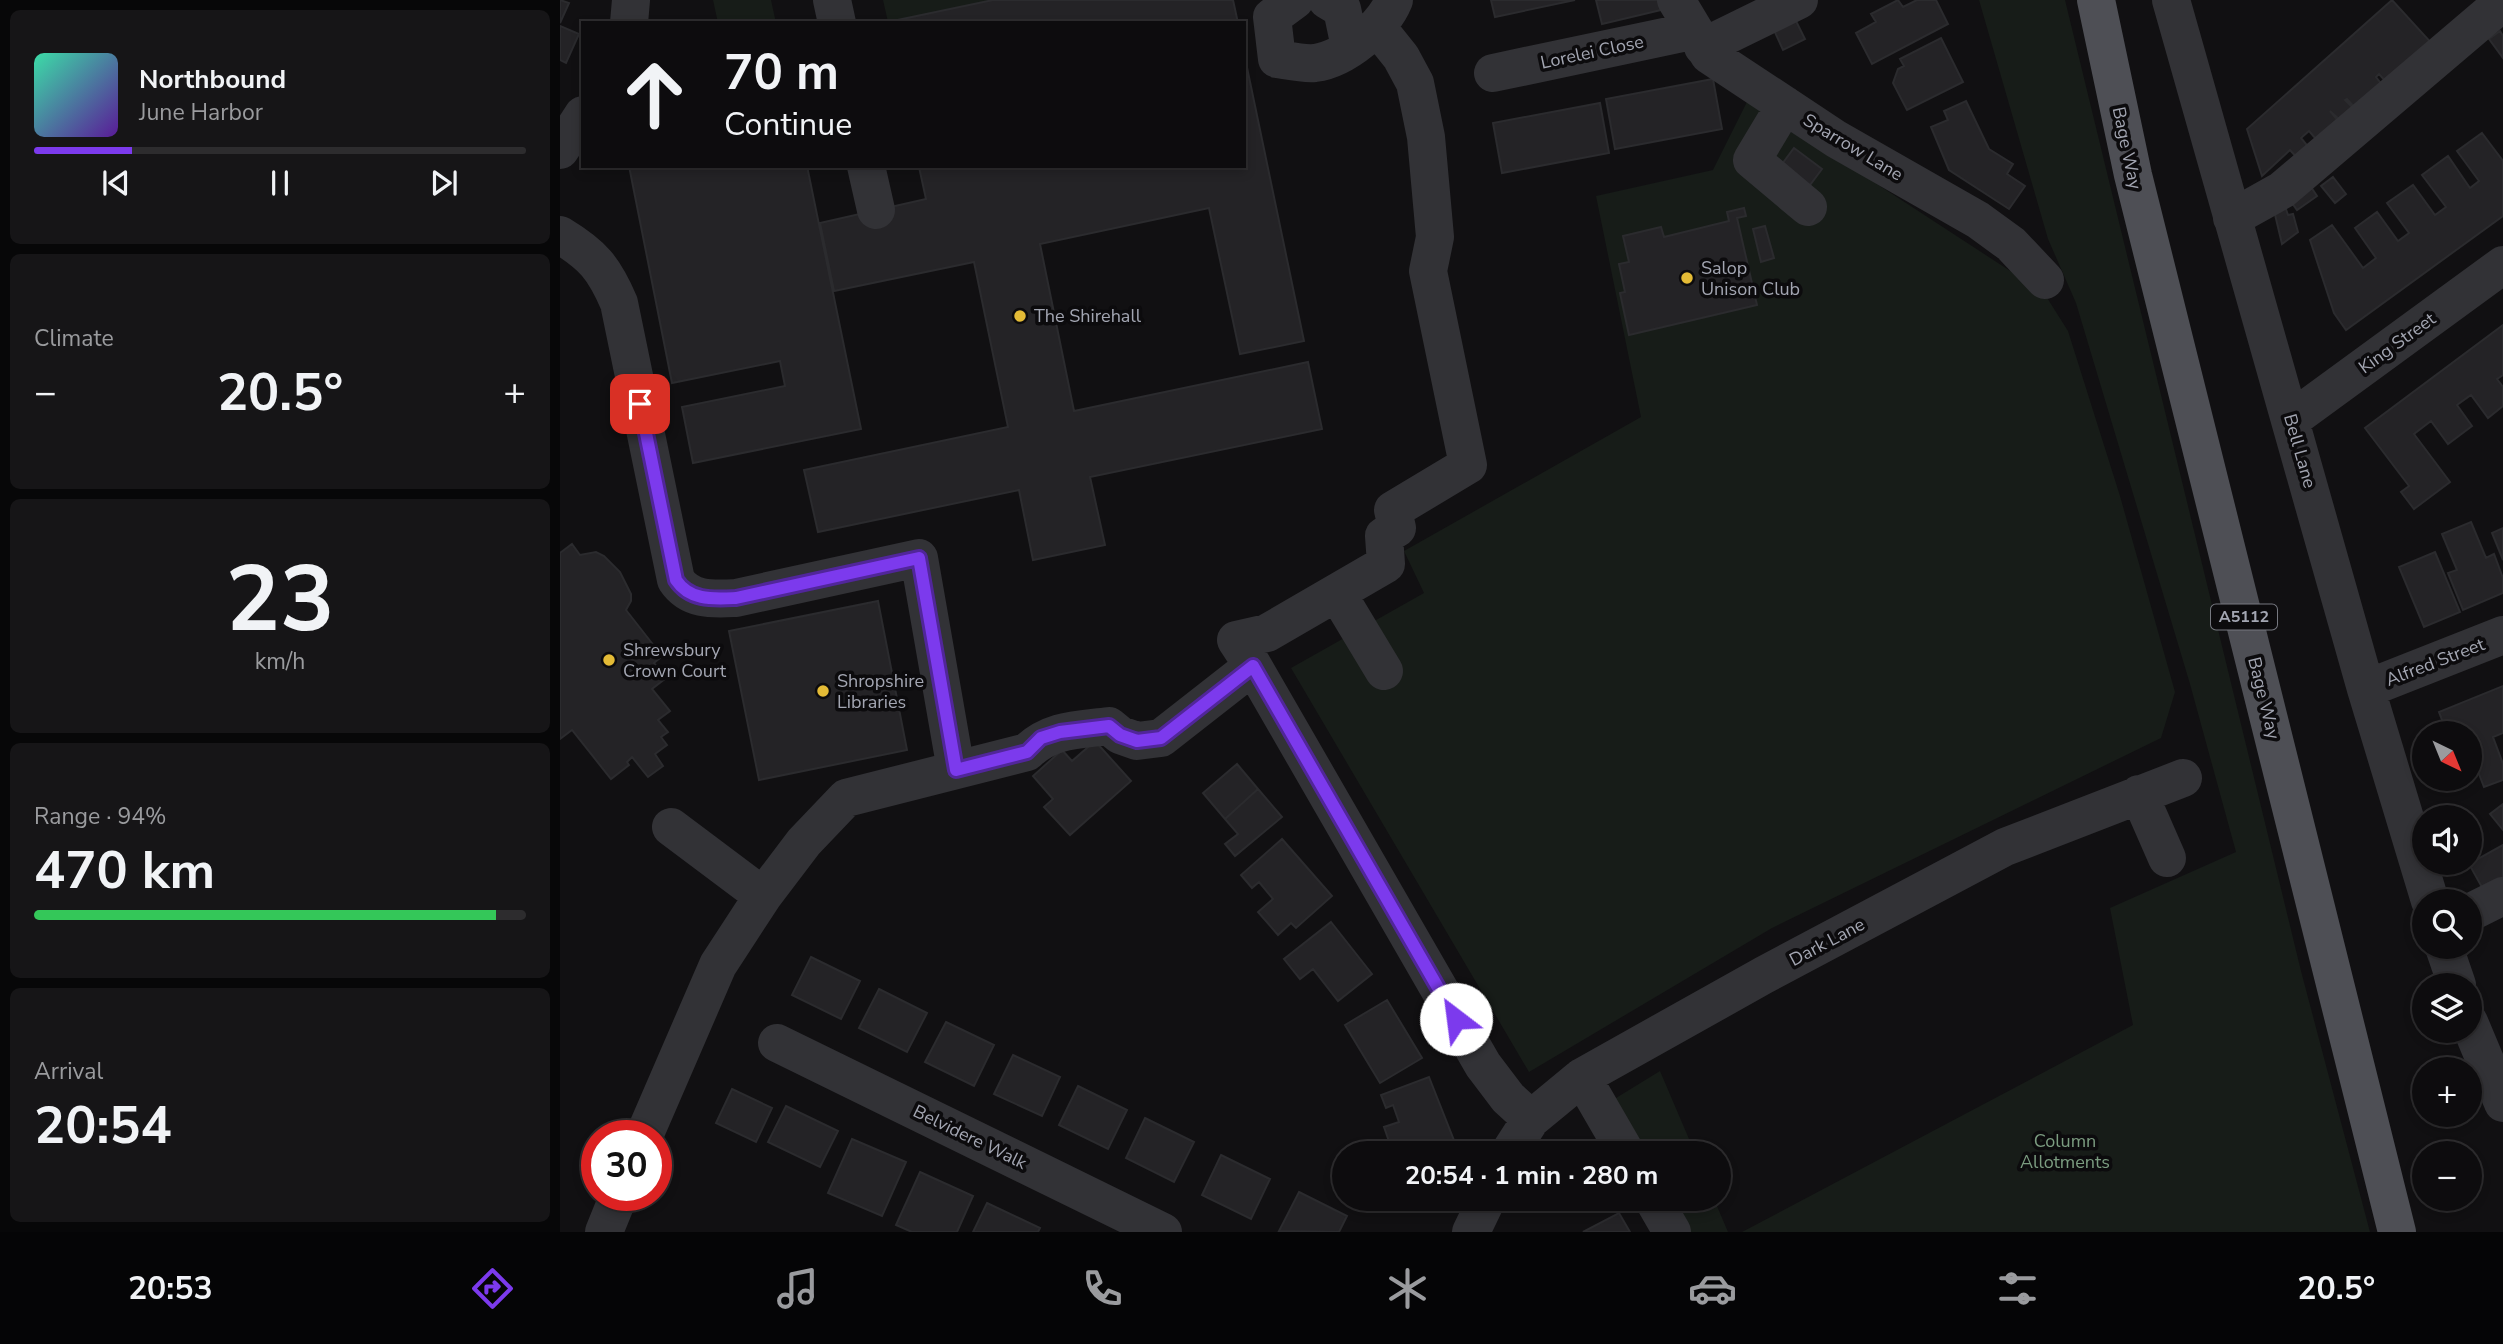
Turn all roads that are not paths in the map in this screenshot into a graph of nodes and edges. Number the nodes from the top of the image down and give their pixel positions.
1 (631, 0) edge
2 (832, 0) edge
3 (1295, 0) edge
4 (1327, 0) edge
5 (1799, 0) edge
6 (2096, 0) edge
7 (2171, 0) edge
8 (2503, 2) edge
9 (629, 21) edge
10 (836, 21) edge
11 (1374, 25) edge
12 (1690, 26) edge
13 (1493, 73) dead end
14 (1785, 105) junction
15 (581, 118) edge
16 (560, 150) edge
17 (866, 168) edge
18 (1808, 207) dead end
19 (876, 210) dead end
20 (2232, 218) junction
21 (560, 235) edge
22 (2503, 265) edge
23 (2045, 280) dead end
24 (2291, 420) junction
25 (1337, 593) junction
26 (2503, 635) edge
27 (1253, 666) junction
28 (1384, 671) dead end
29 (2367, 689) junction
30 (956, 770) junction
31 (2183, 778) dead end
32 (2139, 794) junction
33 (671, 827) dead end
34 (2167, 858) dead end
35 (2426, 889) edge
36 (763, 896) junction
37 (2503, 896) edge
38 (2482, 906) edge
39 (777, 1043) dead end
40 (2478, 1043) edge
41 (1582, 1077) junction
42 (2503, 1103) edge
43 (1531, 1119) junction
44 (651, 1120) edge
45 (1517, 1141) edge
46 (1619, 1141) edge
47 (613, 1211) edge
48 (1481, 1211) edge
49 (1660, 1211) edge
50 (604, 1232) edge
51 (1163, 1232) edge
52 (1471, 1232) edge
53 (1672, 1232) edge
54 (2397, 1232) edge

1 - 9 street
2 - 10 street
3 - 11 street
4 - 11 street
5 - 12 street, Lorelei Close
6 - 54 main road, Bage Way / A5112
7 - 20 street, Bell Lane
8 - 20 street
11 - 25 street
12 - 13 street, Lorelei Close
12 - 14 street, Sparrow Lane
14 - 18 street
14 - 23 street, Sparrow Lane
15 - 16 street
17 - 19 street
20 - 24 street, Bell Lane
21 - 30 street
22 - 24 street, King Street
24 - 29 street, Bell Lane
25 - 27 street
25 - 28 street
26 - 29 street, Alfred Street
27 - 30 street
27 - 43 street
29 - 35 street, Bell Lane
30 - 36 street
31 - 32 street, Dark Lane
32 - 34 street
32 - 41 street, Dark Lane
33 - 36 street
36 - 44 street
37 - 38 street
39 - 51 street, Belvidere Walk
40 - 42 street
41 - 43 street, Dark Lane
41 - 46 street
43 - 45 street, Dark Lane
47 - 50 street
48 - 52 street
49 - 53 street

